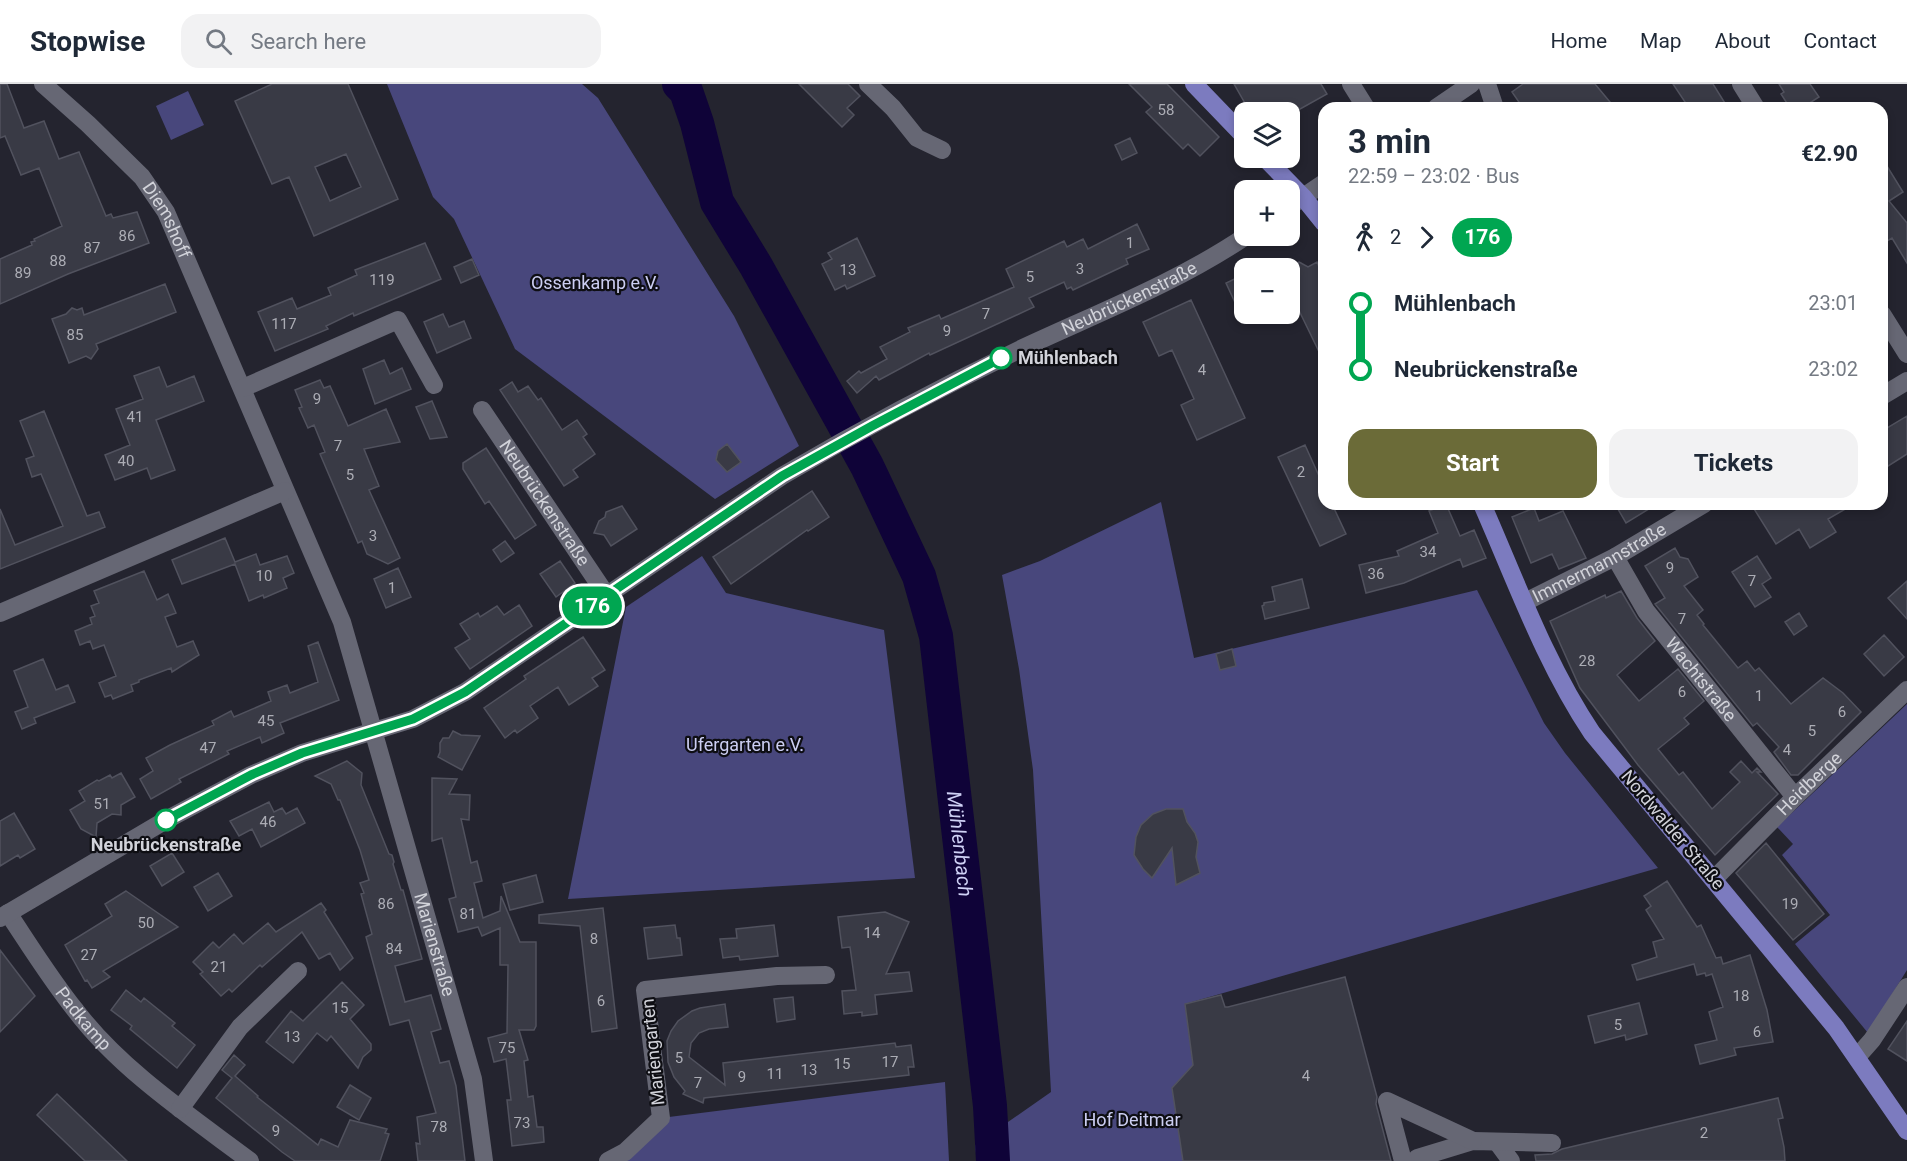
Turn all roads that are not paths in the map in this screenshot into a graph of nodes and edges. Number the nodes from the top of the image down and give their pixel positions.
1 (43, 84) edge
2 (868, 84) edge
3 (1194, 84) edge
4 (1351, 84) edge
5 (1471, 84) edge
6 (1487, 84) edge
7 (1741, 84) edge
8 (1362, 102) edge
9 (1446, 102) edge
10 (1493, 102) edge
11 (1752, 102) edge
12 (1234, 126) edge
13 (942, 150) dead end
14 (1318, 187) edge
15 (1300, 200) edge
16 (1300, 204) edge
17 (1318, 218) edge
18 (1234, 243) edge
19 (1888, 324) edge
20 (1907, 354) edge
21 (1907, 381) edge
22 (434, 386) dead end
23 (243, 388) junction
24 (1888, 392) edge
25 (482, 410) dead end
26 (285, 491) junction
27 (1485, 510) edge
28 (1694, 510) edge
29 (1615, 557) junction
30 (607, 596) junction
31 (1525, 602) junction
32 (0, 613) edge
33 (1907, 690) edge
34 (374, 730) junction
35 (1795, 797) junction
36 (1714, 879) junction
37 (4, 915) edge
38 (298, 971) dead end
39 (826, 975) dead end
40 (1907, 987) edge
41 (1857, 1057) junction
42 (180, 1109) junction
43 (1907, 1131) edge
44 (1473, 1141) junction
45 (1497, 1142) junction
46 (1552, 1143) dead end
47 (1410, 1160) edge
48 (250, 1161) edge
49 (484, 1161) edge
50 (608, 1161) edge
51 (1511, 1161) edge

1 - 23 street, Diemshoff
2 - 13 street
3 - 12 main road
4 - 8 street
5 - 9 street
6 - 10 street
7 - 11 street
14 - 15 street
16 - 17 main road
18 - 30 street, Neubrückenstraße
19 - 20 street
21 - 24 street
22 - 23 street
23 - 26 street, Diemshoff
25 - 30 street, Neubrückenstraße
26 - 32 street
26 - 34 street, Diemshoff
27 - 31 main road, Nordwalder Straße
28 - 29 street, Immermannstraße
29 - 31 street, Immermannstraße
29 - 35 street, Wachtstraße
30 - 34 street, Neubrückenstraße
31 - 36 main road, Nordwalder Straße
33 - 35 street, Heidberge
34 - 37 street, Neubrückenstraße
34 - 49 street, Marienstraße
35 - 36 street, Heidberge
36 - 41 main road, Nordwalder Straße
37 - 42 street, Padkamp
38 - 42 street
39 - 50 street, Mariengarten
40 - 41 street
41 - 43 main road, Nordwalder Straße
42 - 48 street, Padkamp
44 - 45 street
44 - 47 street
44 - 47 street
45 - 46 street
45 - 51 street

